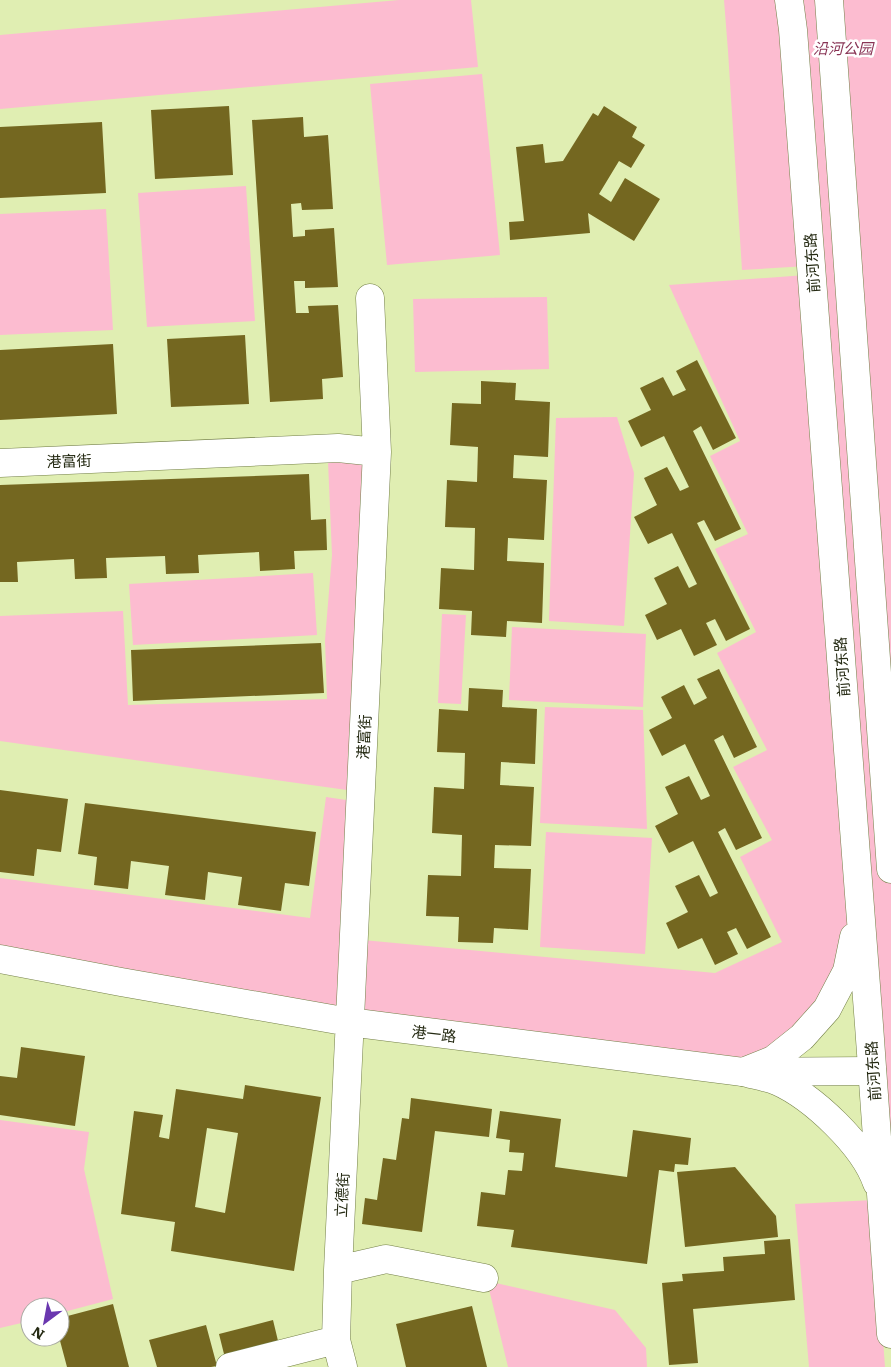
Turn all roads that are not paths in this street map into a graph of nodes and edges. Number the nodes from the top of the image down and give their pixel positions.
1 (789, 0) edge
2 (829, 0) edge
3 (370, 298) dead end
4 (377, 452) junction
5 (0, 463) edge
6 (891, 869) edge
7 (857, 872) junction
8 (0, 959) edge
9 (349, 1022) junction
10 (744, 1072) junction
11 (872, 1072) junction
12 (881, 1196) junction
13 (338, 1270) junction
14 (484, 1278) dead end
15 (891, 1334) edge
16 (336, 1340) junction
17 (230, 1367) edge
18 (343, 1367) edge

1 - 7 main road, 前河东路
2 - 6 main road
3 - 4 main road, 港富街
4 - 5 main road, 港富街
4 - 9 main road, 港富街
7 - 10 main road
7 - 11 main road, 前河东路
8 - 9 main road, 港一路
9 - 10 main road, 港一路
9 - 13 main road, 立德街
10 - 11 main road, 港一路
10 - 12 main road
11 - 12 main road, 前河东路
12 - 15 main road, 前河东路
13 - 14 main road
13 - 16 main road, 立德街
16 - 17 main road
16 - 18 main road, 立德街

